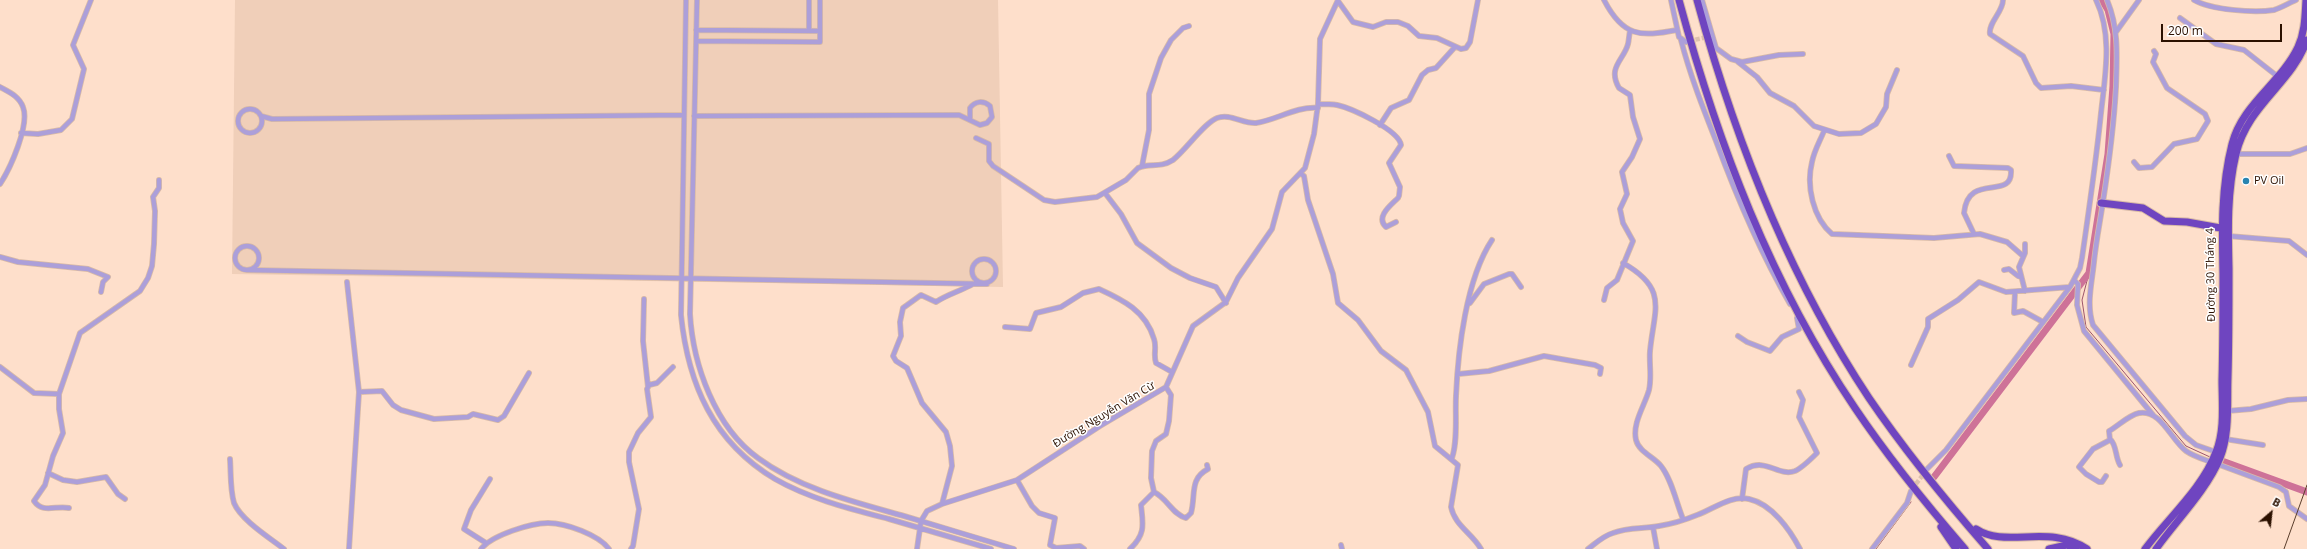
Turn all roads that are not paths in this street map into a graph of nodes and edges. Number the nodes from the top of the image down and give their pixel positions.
1 (91, 0) edge
2 (686, 0) edge
3 (697, 0) edge
4 (809, 0) edge
5 (820, 0) edge
6 (1478, 0) edge
7 (1604, 0) edge
8 (1671, 0) edge
9 (1678, 0) edge
10 (1696, 0) edge
11 (1702, 0) edge
12 (2003, 0) edge
13 (2096, 0) edge
14 (2107, 0) edge
15 (2139, 0) edge
16 (2194, 0) edge
17 (2296, 0) edge
18 (2306, 0) edge
19 (1338, 1) edge
20 (2180, 18) dead end
21 (1189, 26) dead end
22 (696, 30) junction
23 (1677, 30) junction
24 (809, 31) junction
25 (820, 31) junction
26 (1630, 31) junction
27 (2116, 32) junction
28 (2307, 40) edge
29 (696, 41) junction
30 (1455, 47) junction
31 (2154, 51) dead end
32 (1803, 54) dead end
33 (1738, 62) junction
34 (1897, 70) dead end
35 (2277, 76) junction
36 (0, 87) edge
37 (2104, 90) junction
38 (1318, 106) junction
39 (970, 108) junction
40 (959, 114) junction
41 (684, 115) junction
42 (261, 116) junction
43 (694, 116) junction
44 (272, 119) junction
45 (970, 119) junction
46 (262, 124) junction
47 (1380, 125) junction
48 (1824, 131) junction
49 (21, 133) junction
50 (976, 138) dead end
51 (2307, 148) edge
52 (2236, 154) junction
53 (1949, 156) dead end
54 (2134, 162) dead end
55 (1142, 166) junction
56 (1301, 174) junction
57 (159, 180) dead end
58 (0, 184) edge
59 (1105, 194) junction
60 (2091, 202) junction
61 (2102, 203) junction
62 (1396, 222) dead end
63 (2226, 232) junction
64 (1974, 234) junction
65 (1492, 240) dead end
66 (2025, 244) dead end
67 (2307, 254) edge
68 (2023, 256) junction
69 (0, 257) edge
70 (260, 258) junction
71 (1623, 262) junction
72 (246, 270) junction
73 (2004, 270) dead end
74 (270, 271) junction
75 (972, 272) junction
76 (2021, 277) junction
77 (682, 278) junction
78 (691, 278) junction
79 (347, 282) dead end
80 (2076, 282) junction
81 (968, 283) junction
82 (974, 283) junction
83 (987, 284) junction
84 (1521, 287) dead end
85 (2070, 287) junction
86 (2025, 291) junction
87 (101, 292) dead end
88 (2015, 292) junction
89 (644, 299) dead end
90 (1604, 300) dead end
91 (1226, 303) junction
92 (1468, 307) junction
93 (2043, 322) junction
94 (1005, 327) dead end
95 (1738, 336) dead end
96 (1911, 365) dead end
97 (0, 367) edge
98 (673, 367) dead end
99 (1172, 372) junction
100 (529, 373) dead end
101 (2225, 373) junction
102 (1458, 374) junction
103 (1600, 374) dead end
104 (648, 387) junction
105 (1166, 387) junction
106 (359, 392) junction
107 (1799, 392) dead end
108 (59, 394) junction
109 (2307, 399) edge
110 (2227, 411) junction
111 (2154, 416) junction
112 (731, 429) junction
113 (722, 431) junction
114 (2110, 439) junction
115 (2225, 439) junction
116 (2263, 445) dead end
117 (1904, 446) junction
118 (2216, 452) junction
119 (1452, 458) junction
120 (230, 459) dead end
121 (2214, 463) junction
122 (1207, 465) dead end
123 (2120, 465) dead end
124 (1926, 470) tunnel mouth
125 (48, 473) junction
126 (2106, 476) dead end
127 (490, 479) dead end
128 (1017, 480) junction
129 (1907, 480) junction
130 (1911, 491) tunnel mouth
131 (1154, 492) junction
132 (1742, 498) junction
133 (125, 499) dead end
134 (942, 504) junction
135 (69, 508) dead end
136 (1683, 519) junction
137 (2307, 519) edge
138 (921, 521) junction
139 (919, 527) junction
140 (1653, 527) junction
141 (2156, 534) junction
142 (486, 543) junction
143 (2157, 548) edge
144 (284, 549) edge
145 (348, 549) edge
146 (481, 549) edge
147 (609, 549) edge
148 (631, 549) edge
149 (918, 549) edge
150 (991, 549) edge
151 (1014, 549) edge
152 (1084, 549) edge
153 (1130, 549) edge
154 (1481, 549) edge
155 (1588, 549) edge
156 (1657, 549) edge
157 (1800, 549) edge
158 (1872, 549) edge
159 (1956, 549) edge
160 (1965, 549) edge
161 (1988, 549) edge
162 (2049, 549) edge
163 (2076, 549) edge
164 (2088, 549) edge
165 (2141, 549) edge
166 (2145, 549) edge

1 - 49 street
2 - 41 street
3 - 22 street
4 - 24 street
5 - 25 street
6 - 30 street
7 - 26 street
8 - 23 street
9 - 129 highway
10 - 117 highway
11 - 33 street
12 - 37 street
13 - 37 street
14 - 27 street
15 - 27 street
16 - 17 street
18 - 35 highway, Đường 30 Tháng 4
19 - 30 street
19 - 38 street, Đường Nguyễn Văn Cừ
20 - 35 street
21 - 55 street
22 - 24 street
22 - 29 street
23 - 26 street
23 - 95 street
24 - 25 street
25 - 29 street
26 - 71 street
27 - 61 street
28 - 52 highway, Đường 30 Tháng 4
29 - 43 street
30 - 47 street
31 - 54 street
32 - 33 street
33 - 48 street
34 - 48 street
35 - 63 highway, Đường 30 Tháng 4
36 - 49 street
37 - 60 street
38 - 47 street
38 - 55 street
38 - 56 street, Đường Nguyễn Văn Cừ
39 - 40 street
39 - 45 street
39 - 45 street
40 - 43 street
40 - 45 street
41 - 44 street
41 - 77 street
42 - 44 street
42 - 46 street
42 - 46 street
43 - 78 street
44 - 46 street
47 - 62 street
48 - 64 street
49 - 58 street
50 - 59 street
51 - 52 street
52 - 63 highway, Đường 30 Tháng 4
53 - 64 street
55 - 59 street
56 - 91 street, Đường Nguyễn Văn Cừ
56 - 119 street
57 - 108 street
59 - 91 street
60 - 61 street
60 - 80 street
61 - 63 highway
61 - 118 street
63 - 67 street
63 - 101 highway, Đường 30 Tháng 4
64 - 68 street
65 - 92 street
66 - 68 street
68 - 76 street
69 - 87 street
70 - 72 street
70 - 72 street
70 - 74 street
71 - 90 street
71 - 136 street
72 - 74 street
73 - 76 street
74 - 77 street
75 - 81 street
75 - 83 street
75 - 83 street
76 - 86 street
77 - 78 street
77 - 113 street
78 - 81 street
78 - 112 street
79 - 106 street
80 - 85 street
80 - 111 street
81 - 82 street
82 - 83 street
82 - 134 street
84 - 92 street
85 - 86 street
85 - 93 street
86 - 88 street
88 - 93 street
88 - 96 street
89 - 104 street
91 - 99 street, Đường Nguyễn Văn Cừ
92 - 102 street
93 - 124 street
94 - 99 street
97 - 108 street
98 - 104 street
99 - 105 street, Đường Nguyễn Văn Cừ
100 - 106 street
101 - 110 highway, Đường 30 Tháng 4
101 - 118 highway, Đường 30 Tháng 4
102 - 103 street
102 - 119 street
104 - 148 street
105 - 128 street, Đường Nguyễn Văn Cừ
105 - 131 street
106 - 145 street
107 - 132 street
108 - 125 street
109 - 110 street
110 - 115 highway, Đường 30 Tháng 4
111 - 114 street
111 - 121 street
112 - 113 street
112 - 138 street
113 - 139 street
114 - 123 street
114 - 126 street
115 - 116 street
115 - 121 highway, Đường 30 Tháng 4
117 - 161 highway
117 - 164 highway
118 - 121 highway, Đường 30 Tháng 4
119 - 154 street
120 - 144 street
121 - 137 street
121 - 141 highway, Đường 30 Tháng 4
121 - 143 highway, Đường 30 Tháng 4
122 - 131 street
125 - 133 street
125 - 135 street
127 - 142 street
128 - 134 street, Đường Nguyễn Văn Cừ
128 - 152 street
129 - 159 highway
129 - 160 highway
130 - 158 street
131 - 153 street
132 - 136 street
132 - 157 street
134 - 138 street, Đường Nguyễn Văn Cừ
136 - 140 street
138 - 139 street, Đường Nguyễn Văn Cừ
138 - 151 street
139 - 149 street, Đường Nguyễn Văn Cừ
139 - 150 street
140 - 155 street
140 - 156 street
141 - 165 highway
141 - 166 highway, Đường 30 Tháng 4
142 - 146 street
142 - 147 street
162 - 163 highway

